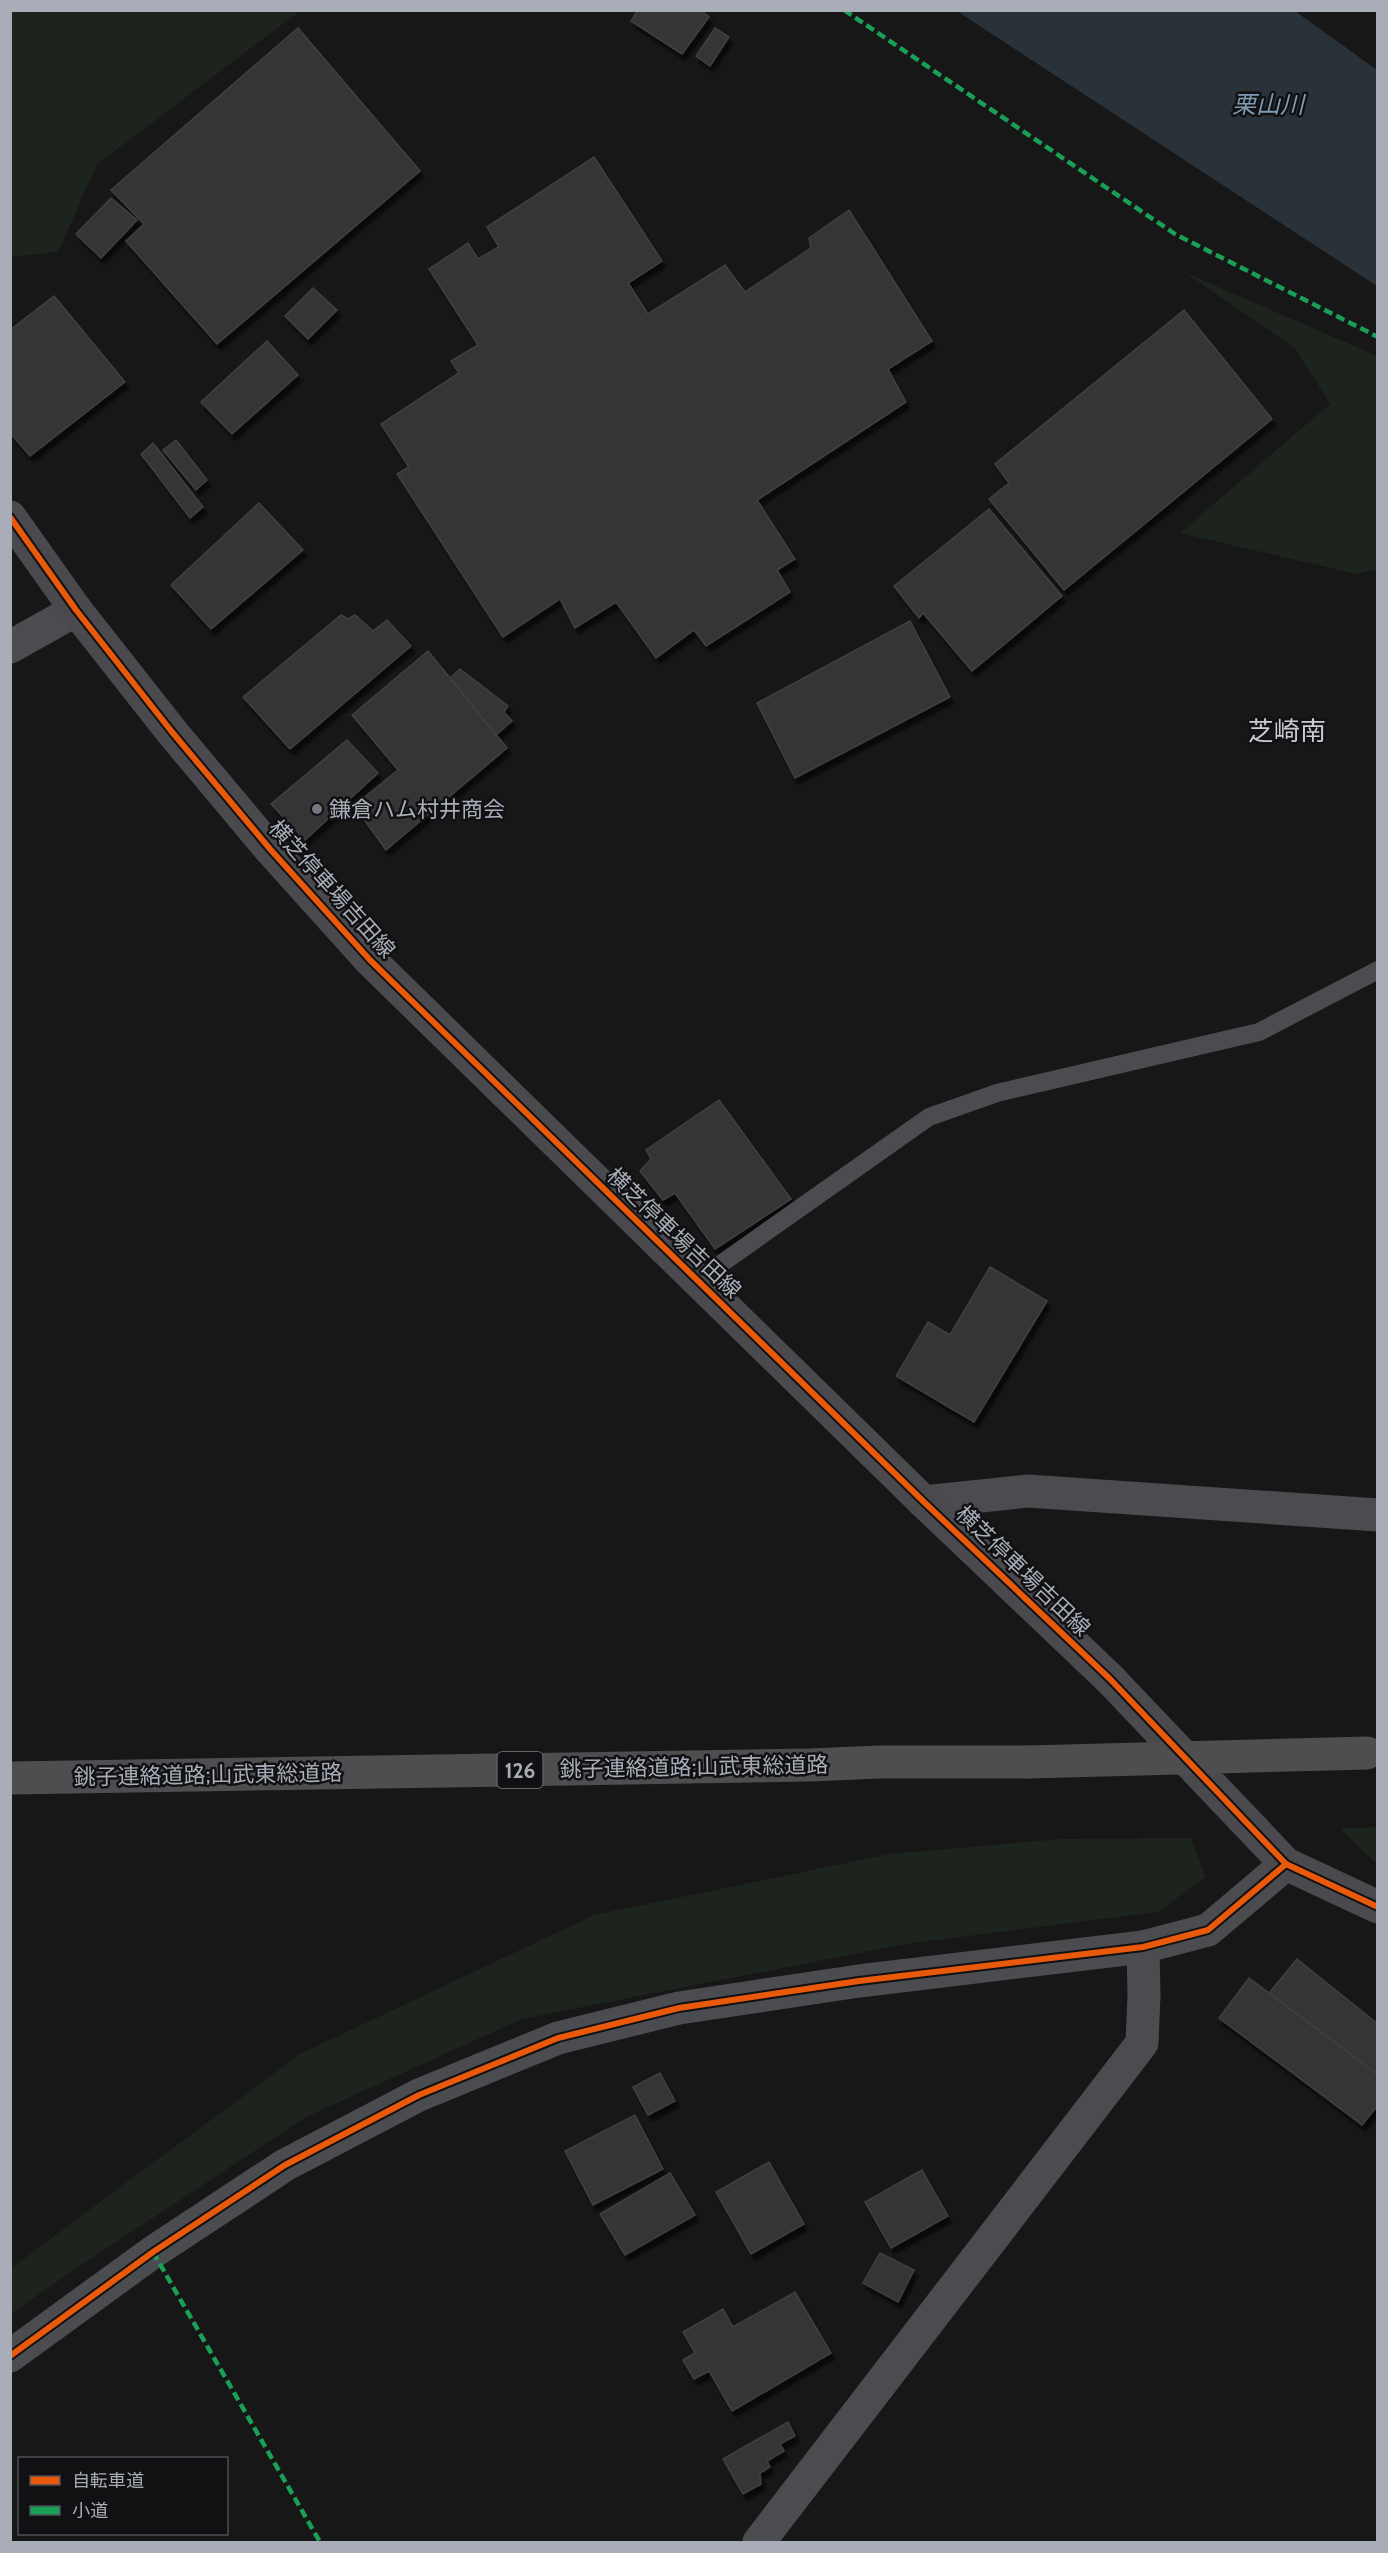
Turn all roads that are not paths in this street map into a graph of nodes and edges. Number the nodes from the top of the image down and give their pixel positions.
1 (10, 517) edge
2 (76, 610) junction
3 (10, 647) edge
4 (1377, 970) edge
5 (698, 1281) junction
6 (924, 1502) junction
7 (1377, 1515) edge
8 (1372, 1753) edge
9 (10, 1778) edge
10 (1286, 1864) junction
11 (1377, 1907) edge
12 (1143, 1947) junction
13 (10, 2356) edge
14 (759, 2542) edge

1 - 2 main road, 横芝停車場吉田線
2 - 3 street
2 - 5 main road, 横芝停車場吉田線
4 - 5 lane
5 - 6 main road, 横芝停車場吉田線
6 - 7 street
6 - 10 main road, 横芝停車場吉田線
8 - 9 highway, 銚子連絡道路;山武東総道路 / 126, bridge
10 - 11 main road, 横芝停車場吉田線
10 - 12 street
12 - 13 street
12 - 14 street

